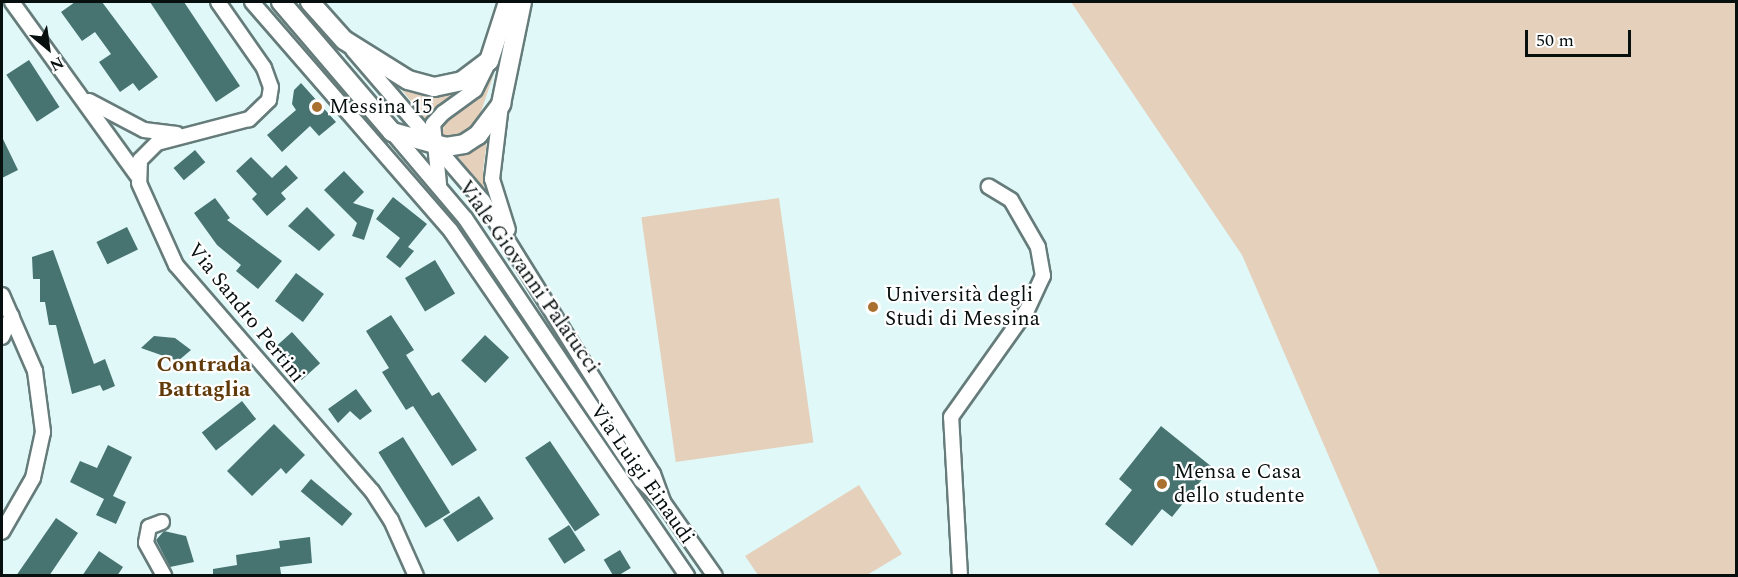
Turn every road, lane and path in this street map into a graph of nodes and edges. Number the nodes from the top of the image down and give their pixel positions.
1 (12, 2) edge
2 (218, 2) edge
3 (252, 2) edge
4 (281, 2) edge
5 (310, 2) edge
6 (508, 2) edge
7 (522, 2) edge
8 (344, 40) junction
9 (489, 61) junction
10 (86, 99) junction
11 (501, 104) junction
12 (392, 132) junction
13 (182, 134) junction
14 (433, 144) junction
15 (137, 175) junction
16 (989, 187) dead end
17 (441, 189) junction
18 (516, 251) junction
19 (2, 295) edge
20 (12, 316) junction
21 (2, 338) edge
22 (663, 501) junction
23 (162, 522) dead end
24 (2, 532) edge
25 (164, 576) edge
26 (416, 576) edge
27 (687, 576) edge
28 (715, 576) edge
29 (960, 576) edge

1 - 10 street, Via Sandro Pertini
2 - 13 street
3 - 27 street, Via Luigi Einaudi
4 - 12 main road, Viale Giovanni Palatucci
5 - 8 main road, Viale Giovanni Palatucci
6 - 9 main road
7 - 11 main road
8 - 9 main road
8 - 14 street, Viale Giovanni Palatucci
9 - 14 street
10 - 13 street
10 - 15 street, Via Sandro Pertini
11 - 14 main road
11 - 18 street
12 - 14 main road
12 - 17 street, Viale Giovanni Palatucci
13 - 15 street
14 - 17 street
14 - 18 street, Viale Giovanni Palatucci
15 - 26 street, Via Sandro Pertini
16 - 29 street
17 - 22 street, Viale Giovanni Palatucci
18 - 22 street, Viale Giovanni Palatucci
19 - 20 street
20 - 21 street
20 - 24 street
22 - 28 street, Viale Giovanni Palatucci
23 - 25 street

